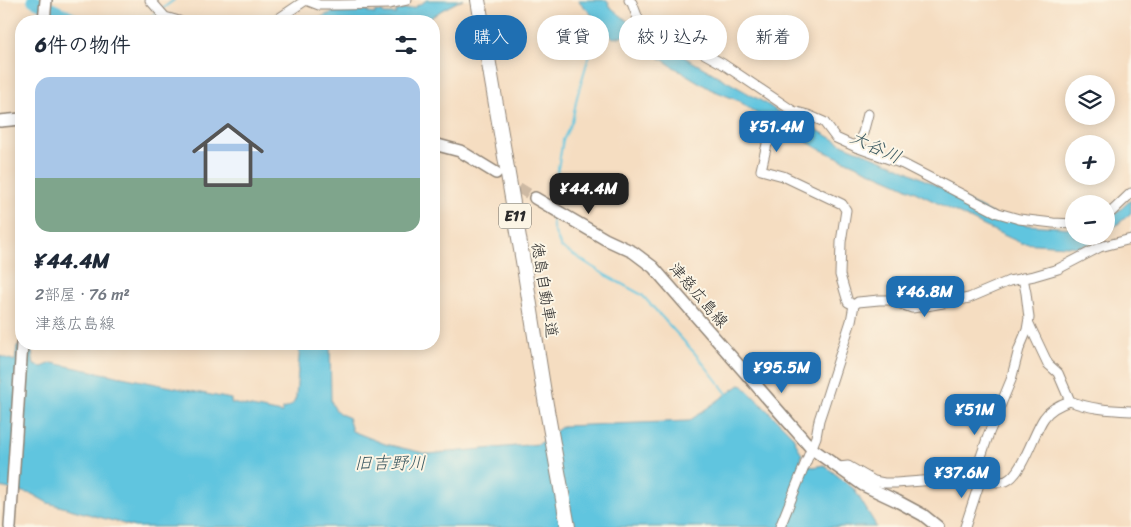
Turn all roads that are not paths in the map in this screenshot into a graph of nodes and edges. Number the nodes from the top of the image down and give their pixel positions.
1 (46, 0) edge
2 (407, 0) edge
3 (478, 0) edge
4 (629, 0) edge
5 (153, 4) edge
6 (45, 15) edge
7 (162, 15) edge
8 (284, 15) edge
9 (792, 114) junction
10 (868, 114) dead end
11 (15, 120) edge
12 (0, 121) edge
13 (440, 146) edge
14 (856, 147) junction
15 (496, 173) tunnel mouth
16 (1131, 193) edge
17 (535, 198) tunnel mouth
18 (1115, 208) edge
19 (1065, 224) edge
20 (1131, 239) edge
21 (1023, 278) junction
22 (854, 306) junction
23 (1028, 324) junction
24 (22, 350) edge
25 (1070, 400) junction
26 (1131, 411) edge
27 (811, 448) junction
28 (839, 467) junction
29 (978, 478) junction
30 (10, 527) edge
31 (568, 527) edge
32 (780, 527) edge
33 (938, 527) edge
34 (965, 527) edge

1 - 6 main road
2 - 8 street
3 - 31 highway, 徳島自動車道 / E11
4 - 9 street
5 - 7 street
9 - 14 street
9 - 22 street
10 - 14 street
11 - 12 main road
13 - 15 main road
14 - 19 street
16 - 18 street
17 - 27 main road, 津慈広島線
20 - 21 street
21 - 22 street
21 - 23 street
22 - 27 street
23 - 25 street
23 - 29 street
24 - 30 main road
25 - 26 street
25 - 29 street
27 - 28 main road, 津慈広島線
27 - 32 street
28 - 29 street
28 - 33 main road, 津慈広島線
29 - 34 street

